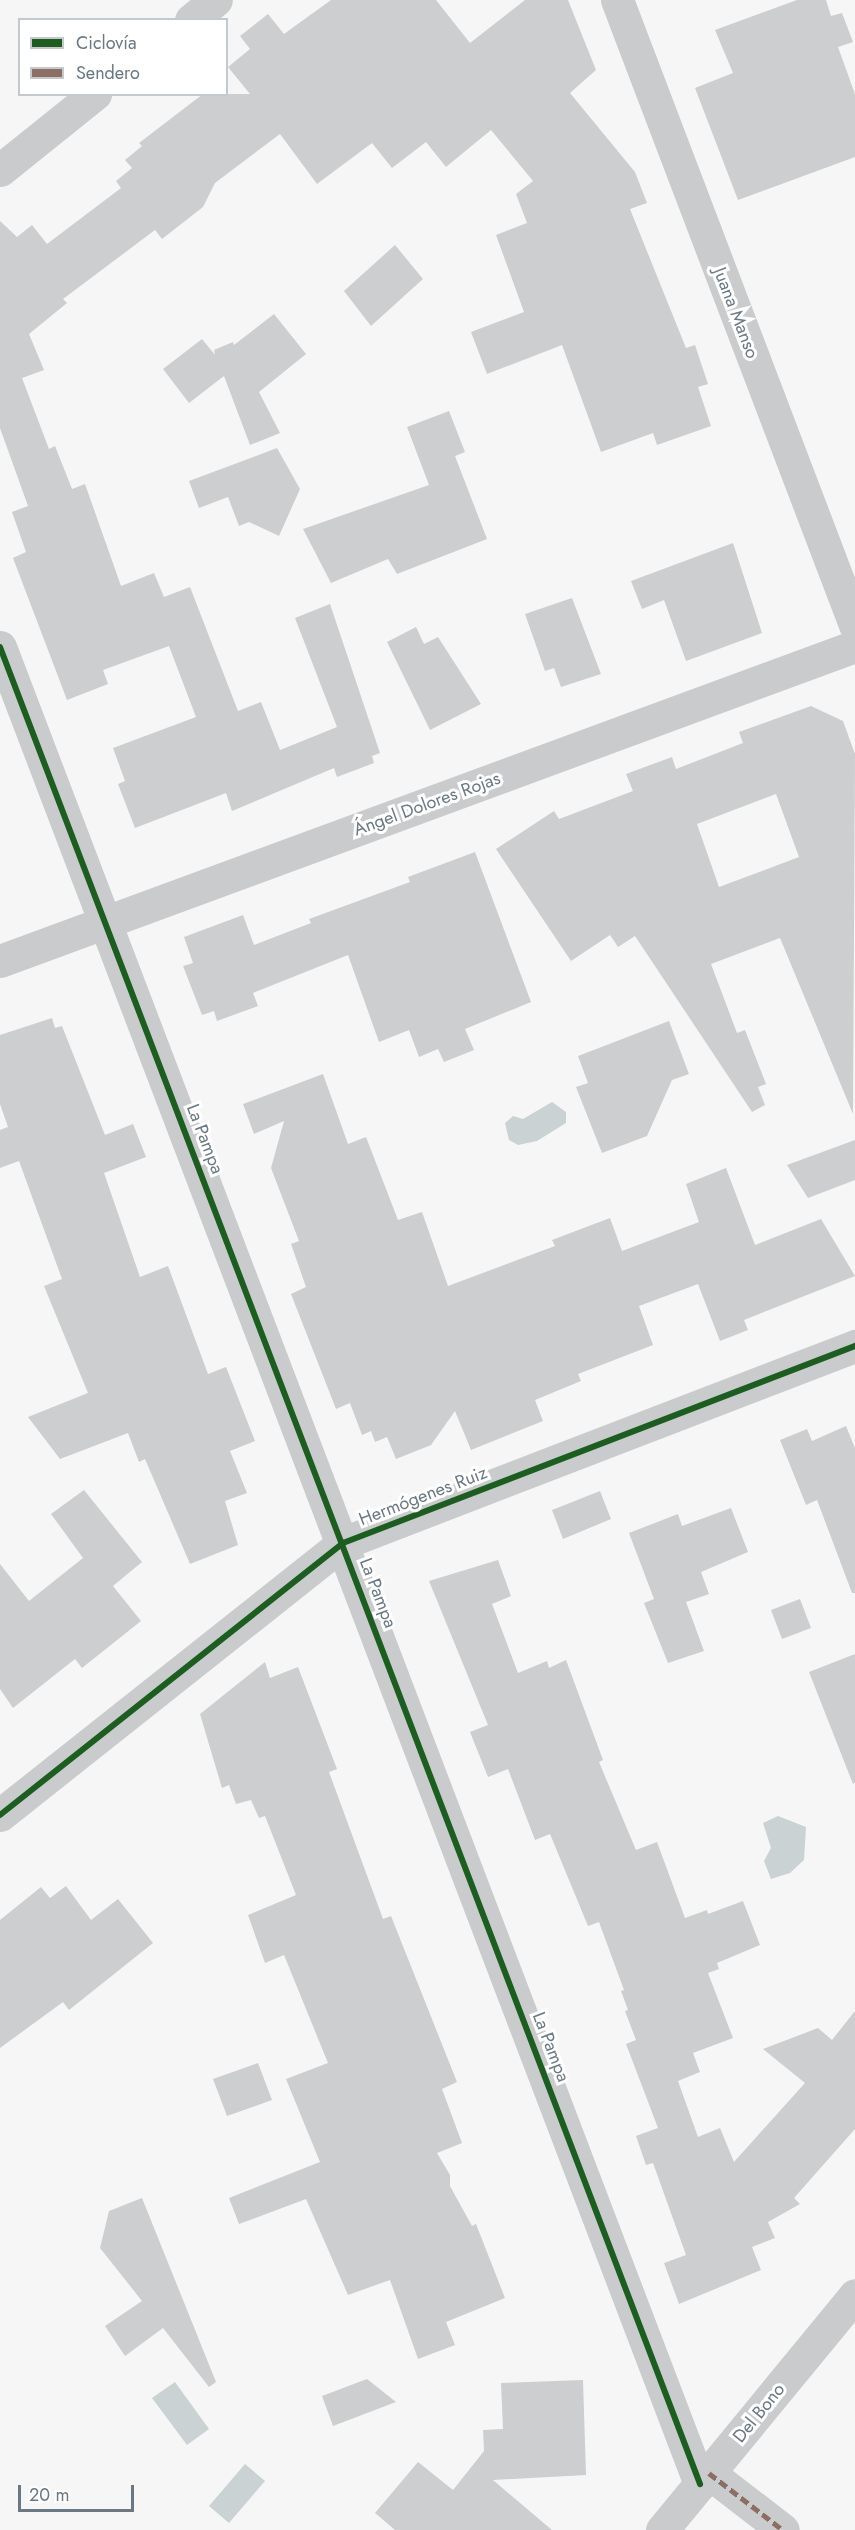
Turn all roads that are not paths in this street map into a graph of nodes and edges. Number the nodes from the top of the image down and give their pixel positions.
1 (216, 0) edge
2 (617, 0) edge
3 (194, 18) edge
4 (93, 96) edge
5 (0, 170) edge
6 (855, 625) edge
7 (855, 646) edge
8 (0, 647) edge
9 (106, 922) junction
10 (0, 961) edge
11 (855, 1346) edge
12 (343, 1543) junction
13 (0, 1815) edge
14 (855, 2295) edge
15 (705, 2478) junction
16 (662, 2530) edge
17 (783, 2530) edge

1 - 3 street
2 - 6 street, Juana Manso
4 - 5 street
7 - 9 street, Ángel Dolores Rojas
8 - 9 street, La Pampa
9 - 10 street, Ángel Dolores Rojas
9 - 12 street, La Pampa
11 - 12 street, Hermógenes Ruiz
12 - 13 street, Hermógenes Ruiz
12 - 15 street, La Pampa
14 - 15 street, Del Bono
15 - 16 street, Del Bono
15 - 17 street

